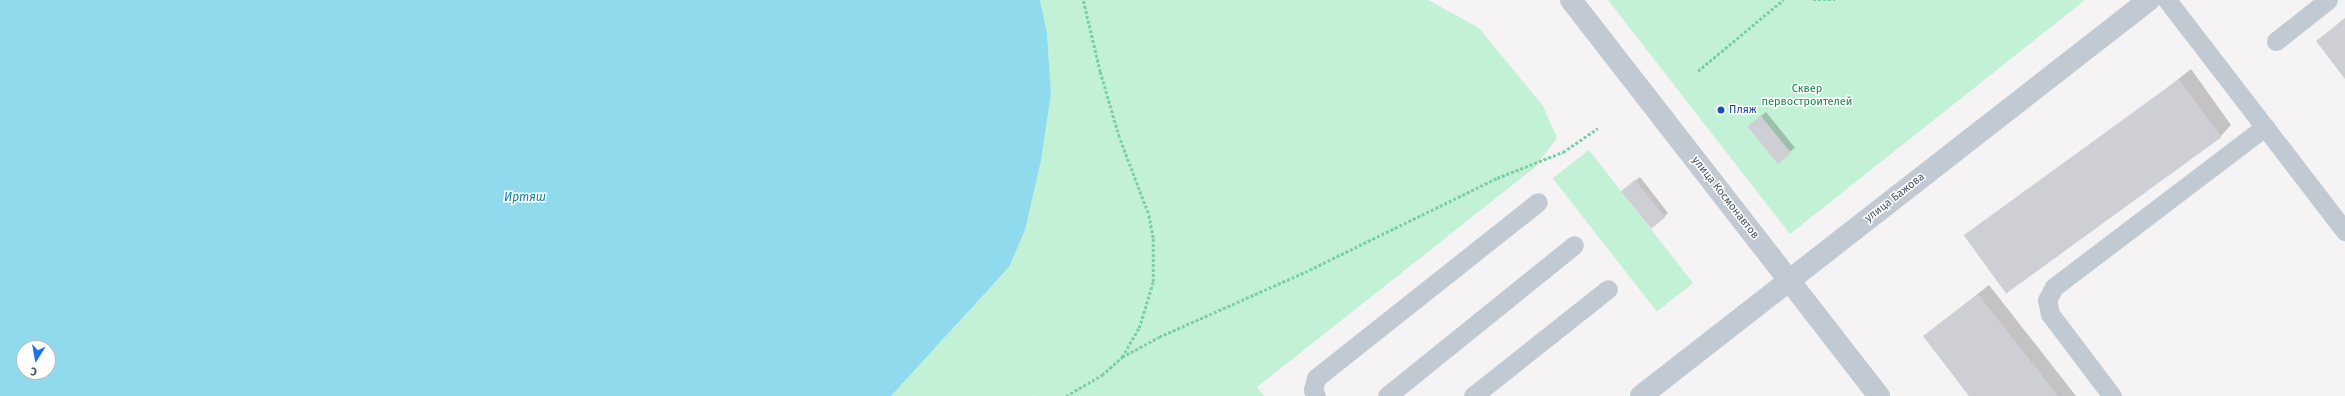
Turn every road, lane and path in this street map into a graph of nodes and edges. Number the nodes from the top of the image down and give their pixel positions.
1 (1083, 0) edge
2 (1571, 0) edge
3 (1783, 0) edge
4 (1813, 0) edge
5 (1835, 0) edge
6 (2149, 0) edge
7 (2167, 0) edge
8 (2328, 0) edge
9 (2276, 41) dead end
10 (1698, 71) dead end
11 (2265, 126) junction
12 (1598, 128) dead end
13 (1538, 202) dead end
14 (2345, 231) edge
15 (1574, 245) dead end
16 (1789, 281) junction
17 (1608, 289) dead end
18 (1122, 357) junction
19 (1066, 396) edge
20 (1316, 396) edge
21 (1387, 396) edge
22 (1473, 396) edge
23 (1641, 396) edge
24 (1879, 396) edge
25 (2112, 396) edge

1 - 18 path
2 - 16 street, улица Космонавтов
3 - 10 path
4 - 5 path
6 - 16 street, улица Бажова
7 - 11 lane
8 - 9 lane
11 - 14 lane
11 - 25 lane
12 - 18 path
13 - 20 lane
15 - 21 lane
16 - 23 street, улица Бажова
16 - 24 street, улица Космонавтов
17 - 22 lane
18 - 19 path

